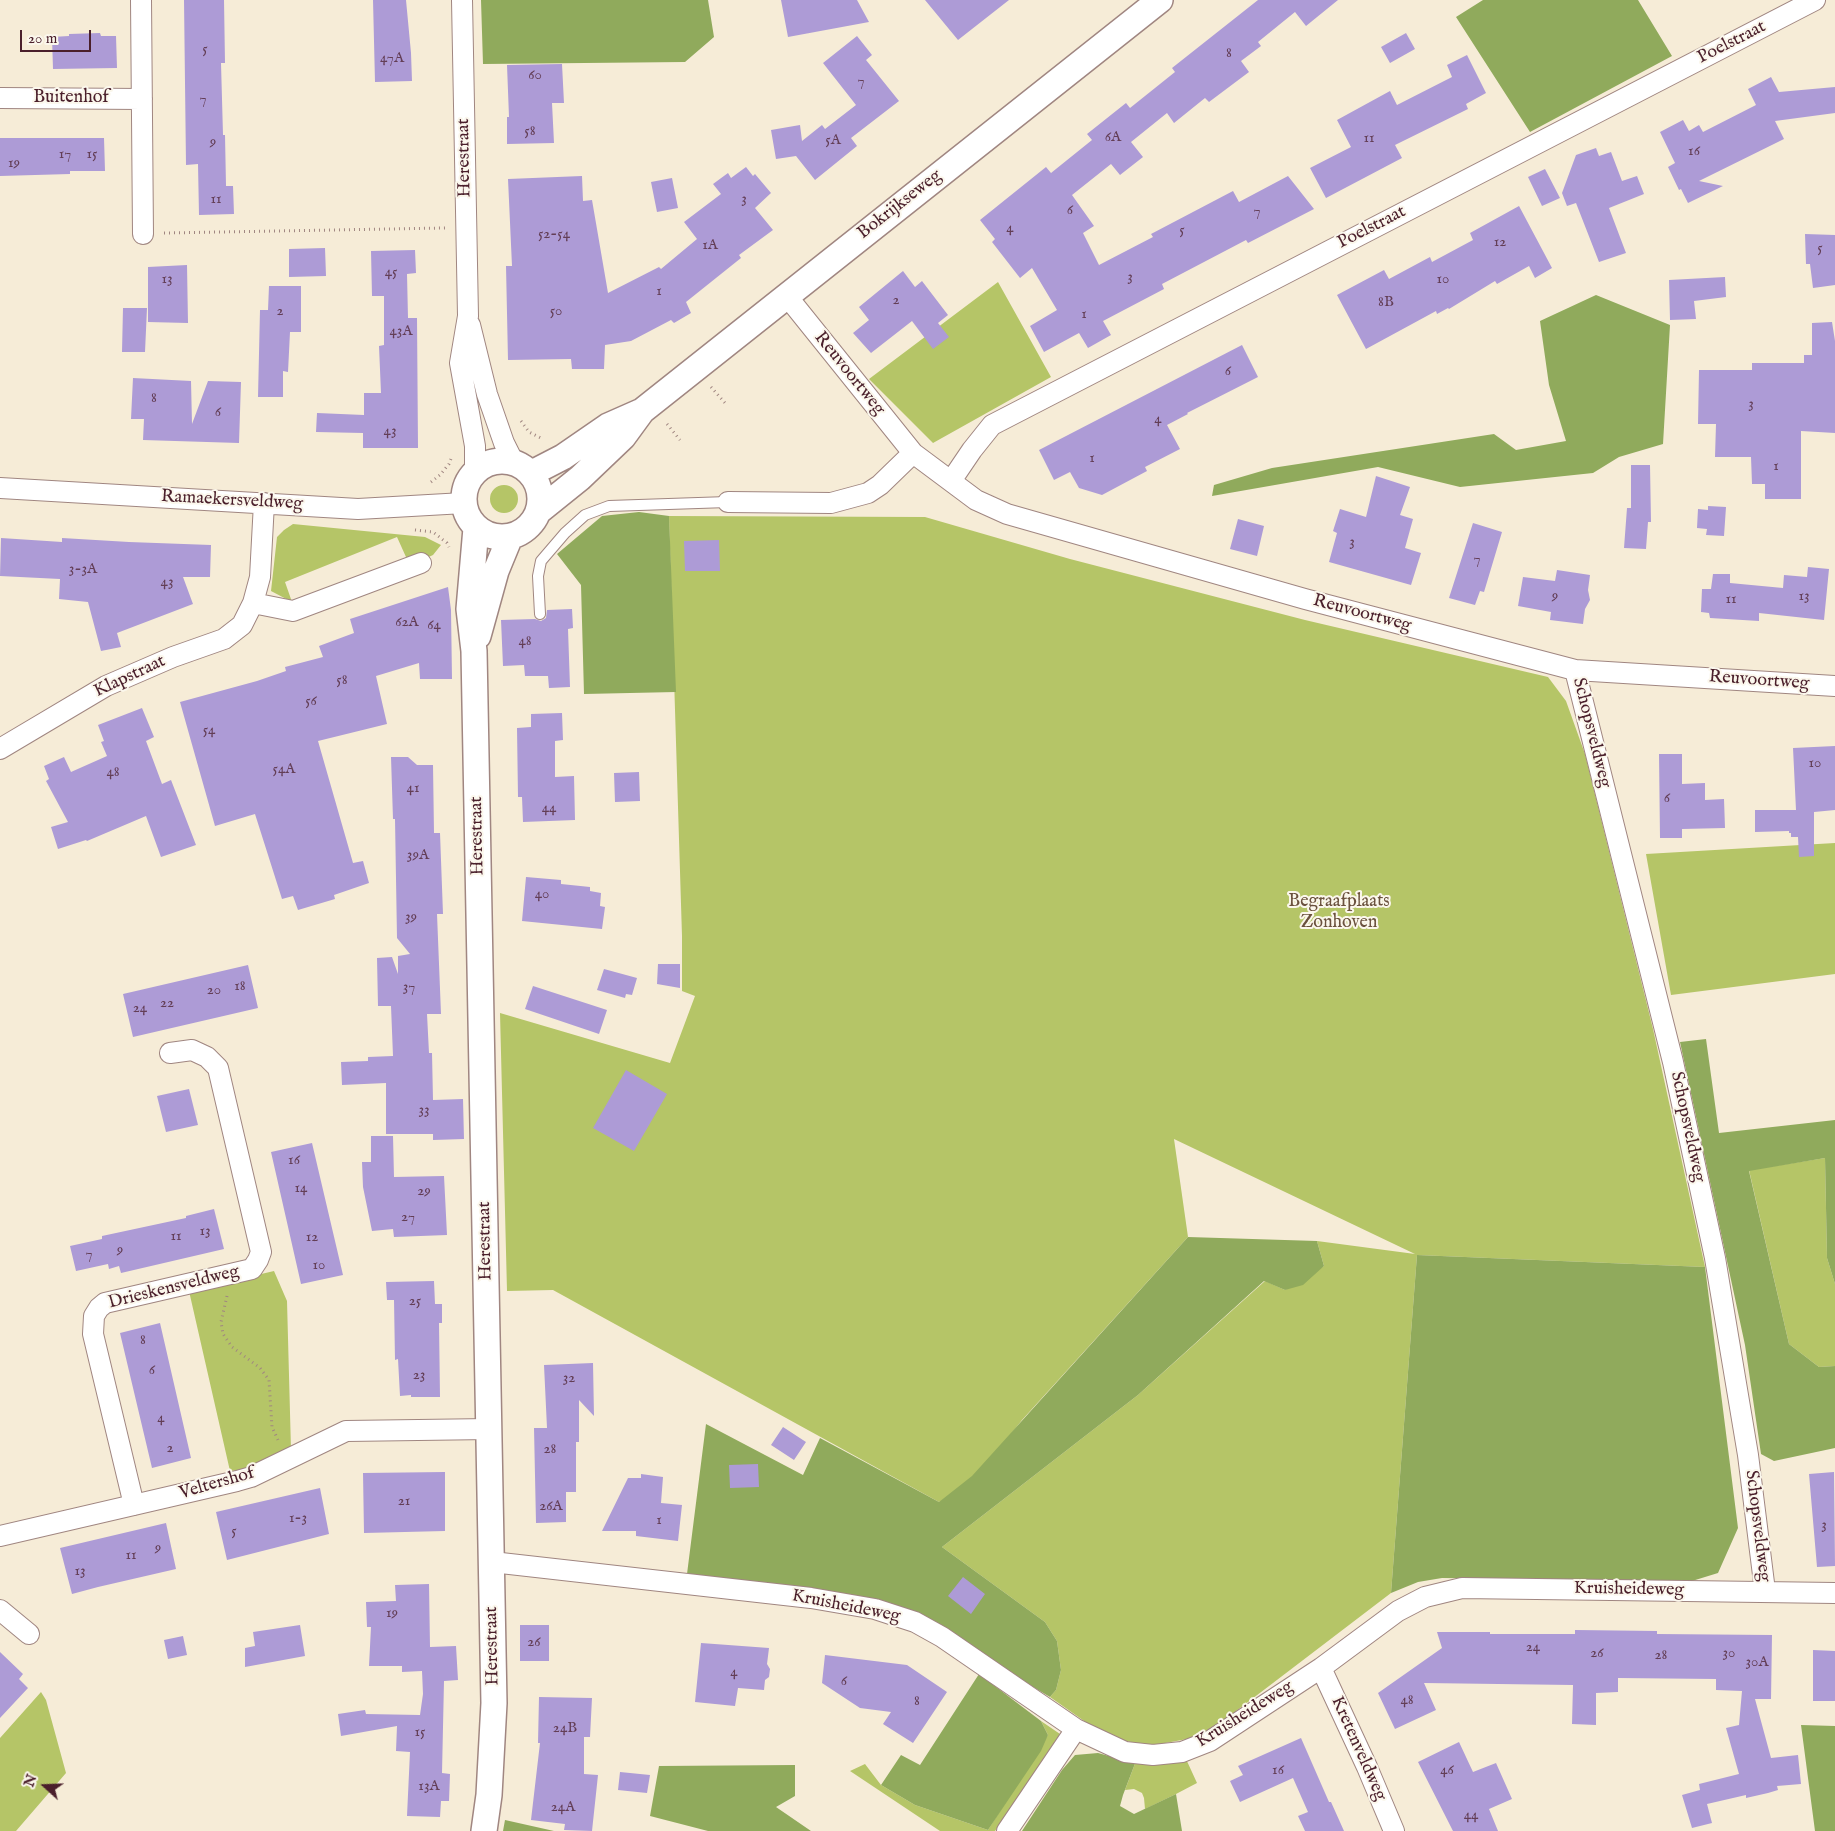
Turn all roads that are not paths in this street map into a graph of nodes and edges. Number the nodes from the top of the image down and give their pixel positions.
1 (141, 0) edge
2 (462, 0) edge
3 (1160, 0) edge
4 (1815, 0) edge
5 (0, 98) edge
6 (142, 99) junction
7 (143, 234) road end
8 (786, 295) junction
9 (468, 316) junction
10 (642, 411) junction
11 (913, 453) junction
12 (522, 468) junction
13 (475, 472) junction
14 (951, 482) junction
15 (0, 488) edge
16 (728, 502) joint
17 (264, 503) junction
18 (464, 503) junction
19 (539, 511) junction
20 (476, 528) junction
21 (510, 537) junction
22 (422, 563) dead end
23 (253, 603) junction
24 (540, 614) dead end
25 (474, 651) junction
26 (1575, 670) junction
27 (1835, 686) edge
28 (0, 749) edge
29 (170, 1053) dead end
30 (490, 1429) junction
31 (134, 1505) junction
32 (0, 1536) edge
33 (492, 1562) junction
34 (1765, 1591) junction
35 (1835, 1592) edge
36 (0, 1610) edge
37 (29, 1634) dead end
38 (1321, 1668) junction
39 (1076, 1729) junction
40 (484, 1831) edge
41 (1007, 1831) edge
42 (1394, 1831) edge

1 - 6 street
2 - 9 street, Herestraat
3 - 8 street, Bokrijkseweg
4 - 14 street, Poelstraat
5 - 6 street, Buitenhof
6 - 7 street
8 - 10 street, Bokrijkseweg
8 - 11 street, Reuvoortweg
9 - 12 street, Herestraat
9 - 13 street, Herestraat
10 - 12 street, Bokrijkseweg
10 - 19 street, Bokrijkseweg
11 - 14 street, Reuvoortweg
11 - 16 street
12 - 13 street
12 - 19 street
13 - 18 street
14 - 26 street, Reuvoortweg
15 - 17 street, Ramaekersveldweg
16 - 24 lane
17 - 18 street, Ramaekersveldweg
17 - 23 street, Klapstraat
18 - 20 street
19 - 21 street
20 - 21 street
20 - 25 street, Herestraat
21 - 25 street, Herestraat
22 - 23 street
23 - 28 street, Klapstraat
25 - 30 street, Herestraat
26 - 27 street, Reuvoortweg
26 - 34 street, Schopsveldweg
29 - 31 street, Drieskensveldweg
30 - 31 street, Veltershof
30 - 33 street, Herestraat
31 - 32 street, Veltershof
33 - 39 street, Kruisheideweg
33 - 40 street, Herestraat
34 - 35 street, Kruisheideweg
34 - 38 street, Kruisheideweg
36 - 37 street
38 - 39 street, Kruisheideweg
38 - 42 street, Kretenveldweg
39 - 41 street

